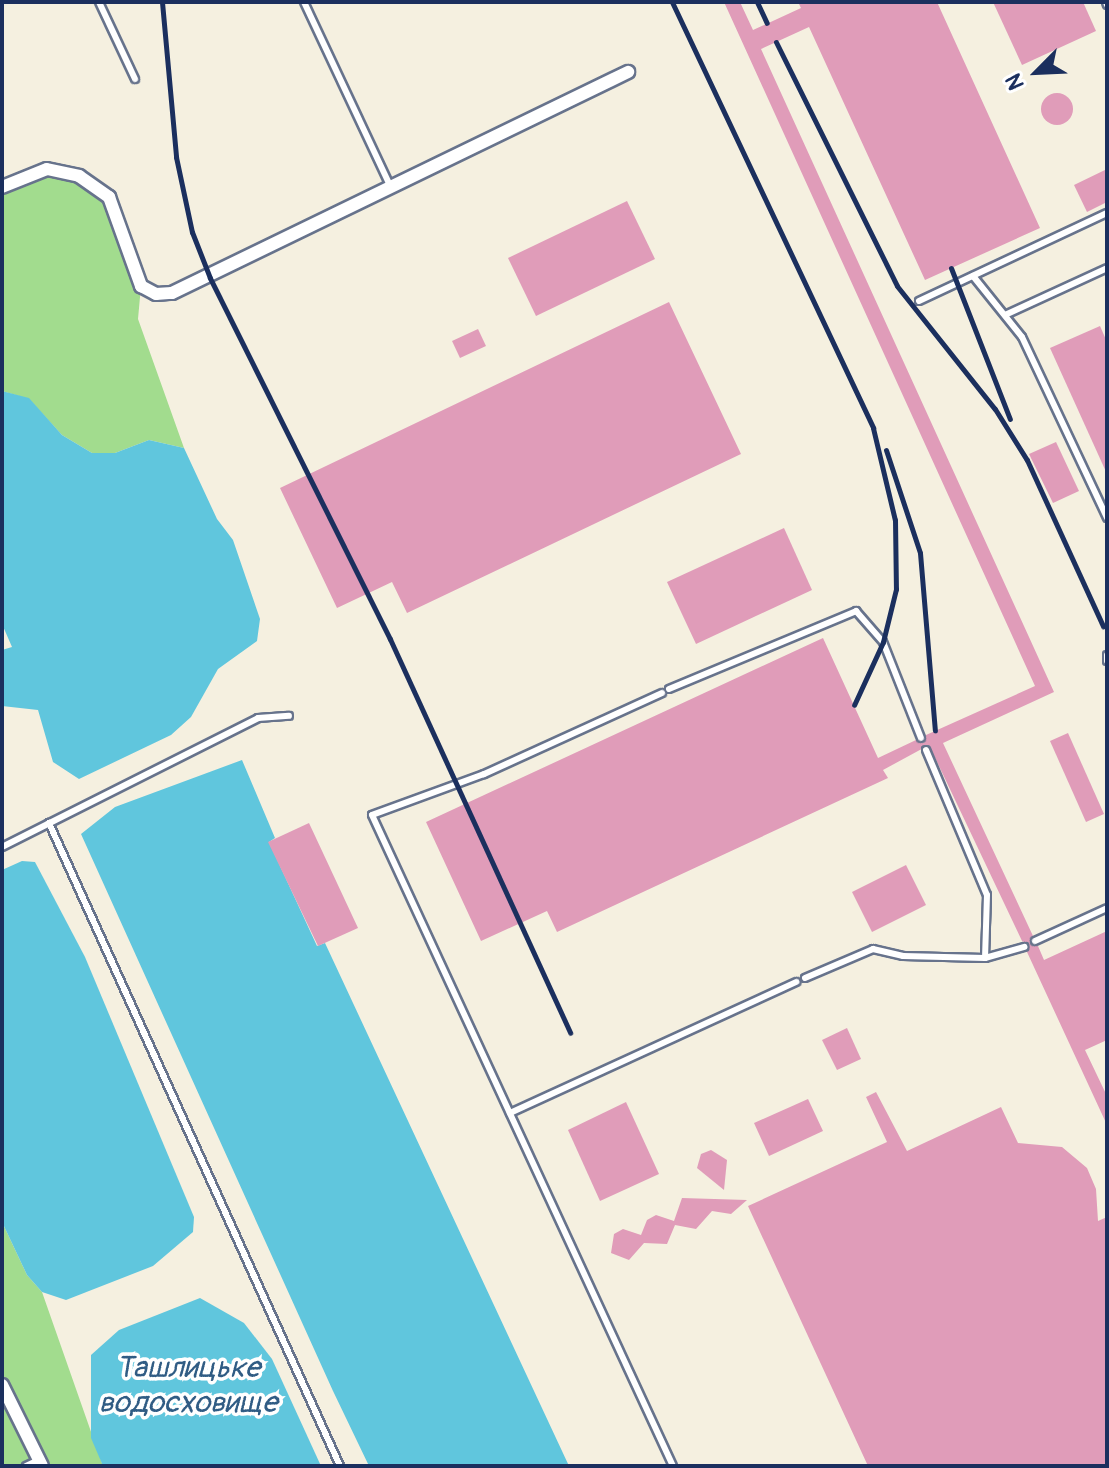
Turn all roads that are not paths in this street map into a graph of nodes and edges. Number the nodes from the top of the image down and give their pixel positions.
1 (99, 2) edge
2 (304, 2) edge
3 (628, 72) dead end
4 (135, 79) dead end
5 (390, 186) junction
6 (2, 187) edge
7 (1107, 213) edge
8 (1107, 268) edge
9 (973, 276) junction
10 (919, 301) dead end
11 (1005, 315) junction
12 (1107, 518) edge
13 (1107, 655) edge
14 (1107, 661) edge
15 (289, 716) dead end
16 (921, 738) dead end
17 (926, 750) dead end
18 (49, 823) junction
19 (2, 847) edge
20 (1107, 908) edge
21 (1035, 941) dead end
22 (1024, 947) dead end
23 (985, 958) junction
24 (805, 978) dead end
25 (796, 982) dead end
26 (510, 1113) junction
27 (2, 1385) edge
28 (36, 1464) edge
29 (340, 1466) edge
30 (673, 1466) edge

1 - 4 lane
2 - 5 lane
3 - 5 street
5 - 6 street
7 - 9 lane
8 - 11 lane
9 - 10 lane
9 - 11 lane
11 - 12 lane
13 - 14 lane
15 - 18 lane
16 - 26 lane
17 - 23 lane
18 - 19 lane
18 - 29 lane
20 - 21 lane
22 - 23 lane
23 - 24 lane
25 - 26 lane
26 - 30 lane
27 - 28 street

